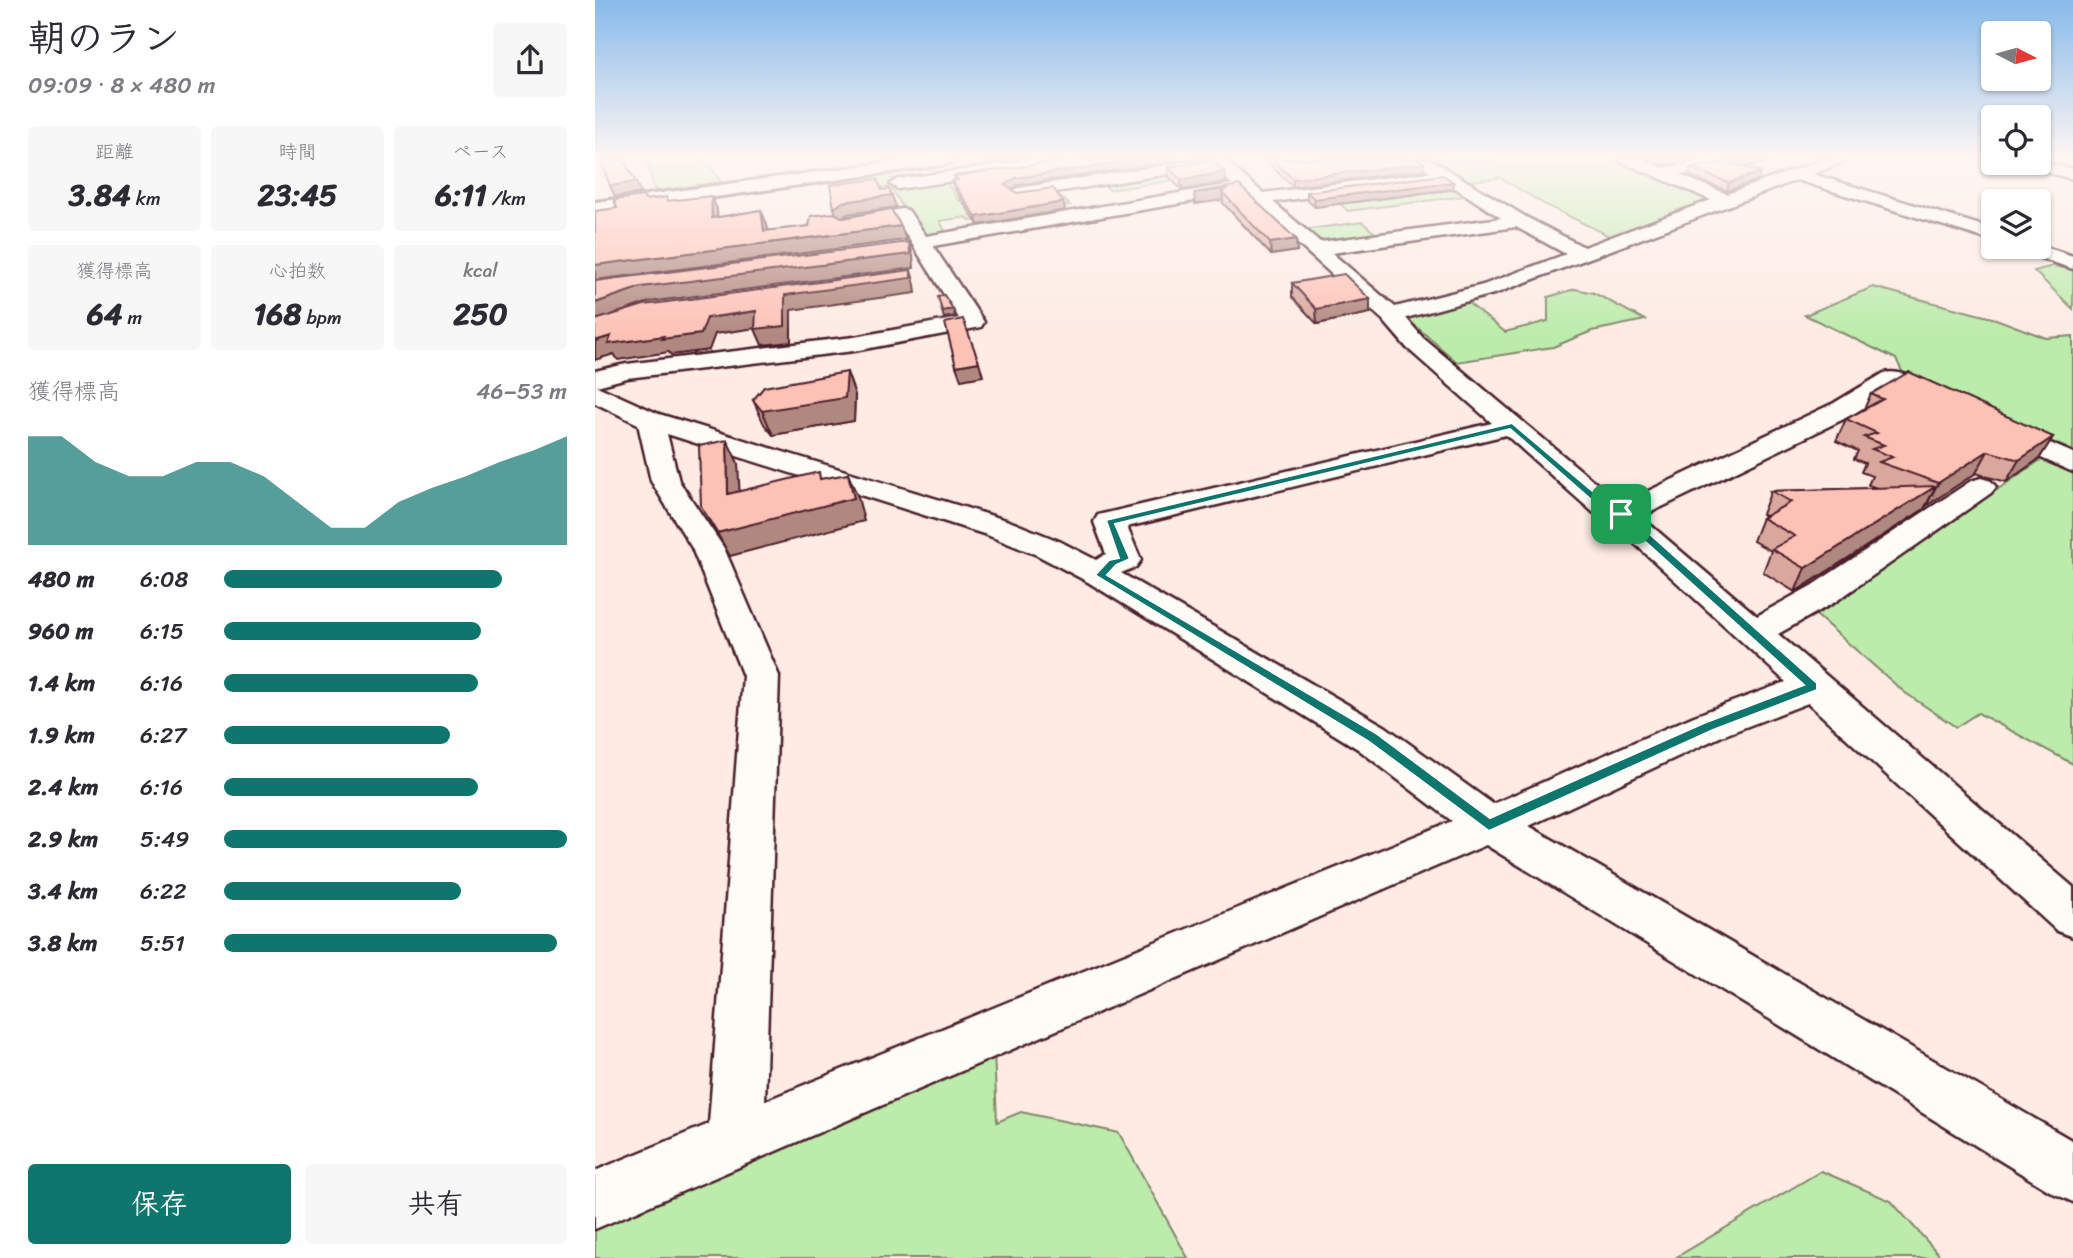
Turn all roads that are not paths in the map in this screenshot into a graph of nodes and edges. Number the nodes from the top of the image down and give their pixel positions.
1 (1052, 218) edge
2 (1280, 218) edge
3 (1515, 218) edge
4 (1679, 218) edge
5 (1944, 218) edge
6 (1519, 220) junction
7 (848, 223) edge
8 (1981, 231) edge
9 (914, 233) junction
10 (833, 236) edge
11 (897, 249) edge
12 (1315, 249) junction
13 (1582, 254) junction
14 (2051, 255) edge
15 (2073, 263) edge
16 (942, 273) junction
17 (916, 276) dead end
18 (1391, 315) junction
19 (595, 379) edge
20 (595, 394) edge
21 (650, 420) junction
22 (1512, 426) junction
23 (2073, 464) edge
24 (1981, 487) dead end
25 (1621, 514) junction
26 (1100, 575) junction
27 (1753, 633) junction
28 (1813, 687) junction
29 (1489, 825) junction
30 (2073, 916) edge
31 (736, 1142) junction
32 (2073, 1173) edge
33 (595, 1200) edge

1 - 9 street
2 - 12 street
3 - 6 street
4 - 13 street
5 - 8 street
6 - 12 street
6 - 13 street
7 - 9 street
9 - 10 street
9 - 11 street
9 - 16 street
12 - 18 street
13 - 18 street
14 - 15 street
16 - 17 street
16 - 19 street
18 - 22 street
20 - 21 street
21 - 26 street
21 - 31 street
22 - 25 street
22 - 26 street
23 - 25 street
24 - 27 street
25 - 27 street
26 - 29 street
27 - 28 street
28 - 29 street
28 - 30 street
29 - 31 street
29 - 32 street
31 - 33 street

